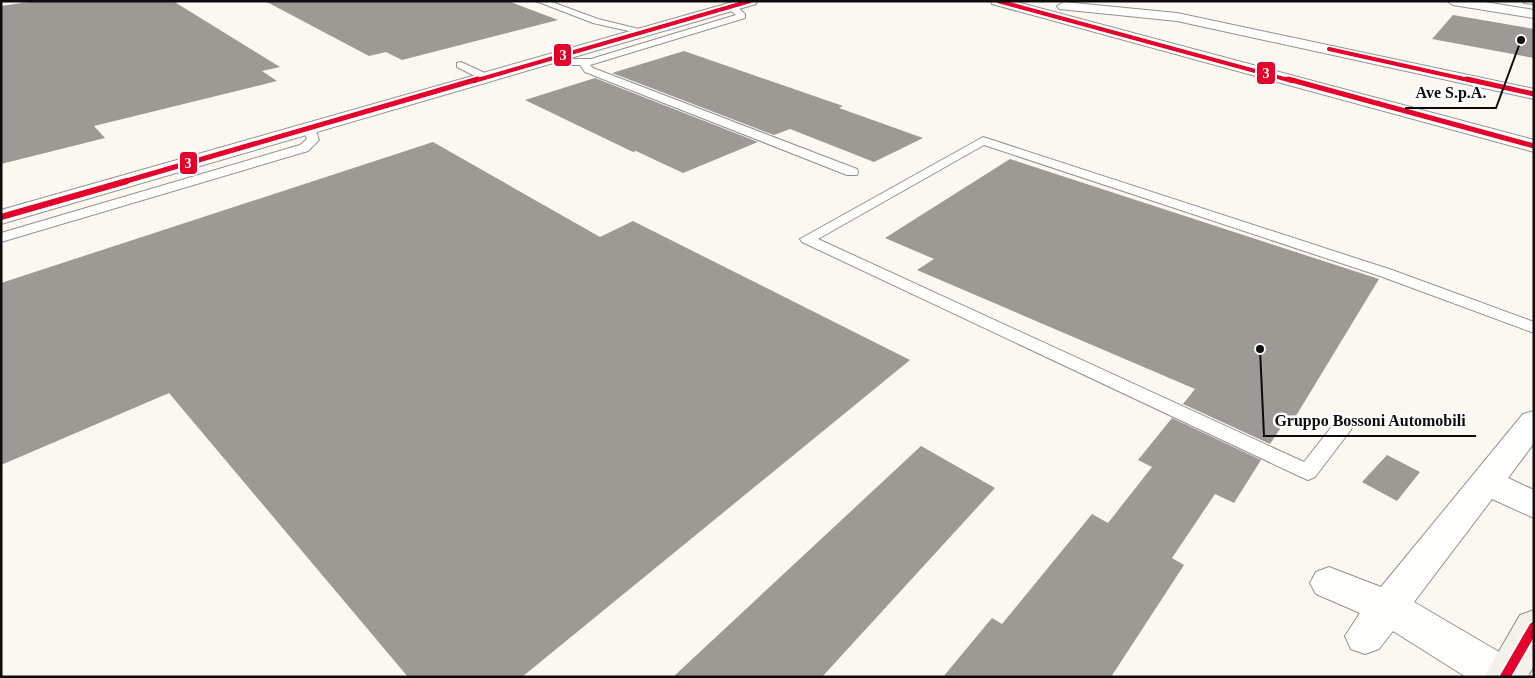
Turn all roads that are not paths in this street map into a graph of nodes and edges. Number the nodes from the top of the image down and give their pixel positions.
1 (540, 1) edge
2 (750, 1) edge
3 (996, 1) edge
4 (1013, 1) edge
5 (1453, 1) edge
6 (1527, 1) edge
7 (1534, 2) edge
8 (732, 7) junction
9 (1139, 12) junction
10 (1534, 14) edge
11 (1199, 21) junction
12 (1083, 24) junction
13 (1228, 27) junction
14 (642, 31) junction
15 (1173, 49) junction
16 (552, 58) junction
17 (584, 63) junction
18 (461, 65) dead end
19 (485, 77) junction
20 (1534, 94) edge
21 (309, 128) junction
22 (1534, 146) edge
23 (852, 172) dead end
24 (1, 217) edge
25 (1, 238) edge
26 (1534, 328) edge
27 (1534, 421) edge
28 (1343, 426) dead end
29 (1487, 482) junction
30 (1534, 505) edge
31 (1329, 583) dead end
32 (1377, 622) junction
33 (1534, 627) edge
34 (1504, 677) edge

1 - 14 lane
2 - 8 street
3 - 12 street
4 - 9 street
5 - 10 street
6 - 7 lane
8 - 14 street
8 - 17 lane
9 - 11 street
9 - 12 street
11 - 12 street
11 - 13 street
12 - 15 street
13 - 15 street
13 - 20 street
14 - 16 street
15 - 22 street
16 - 17 lane
16 - 19 street
17 - 23 lane
18 - 19 lane
19 - 21 street
21 - 24 street
21 - 25 lane
26 - 28 lane
27 - 29 street
29 - 30 street
29 - 32 street
31 - 32 street
32 - 34 street
33 - 34 main road

